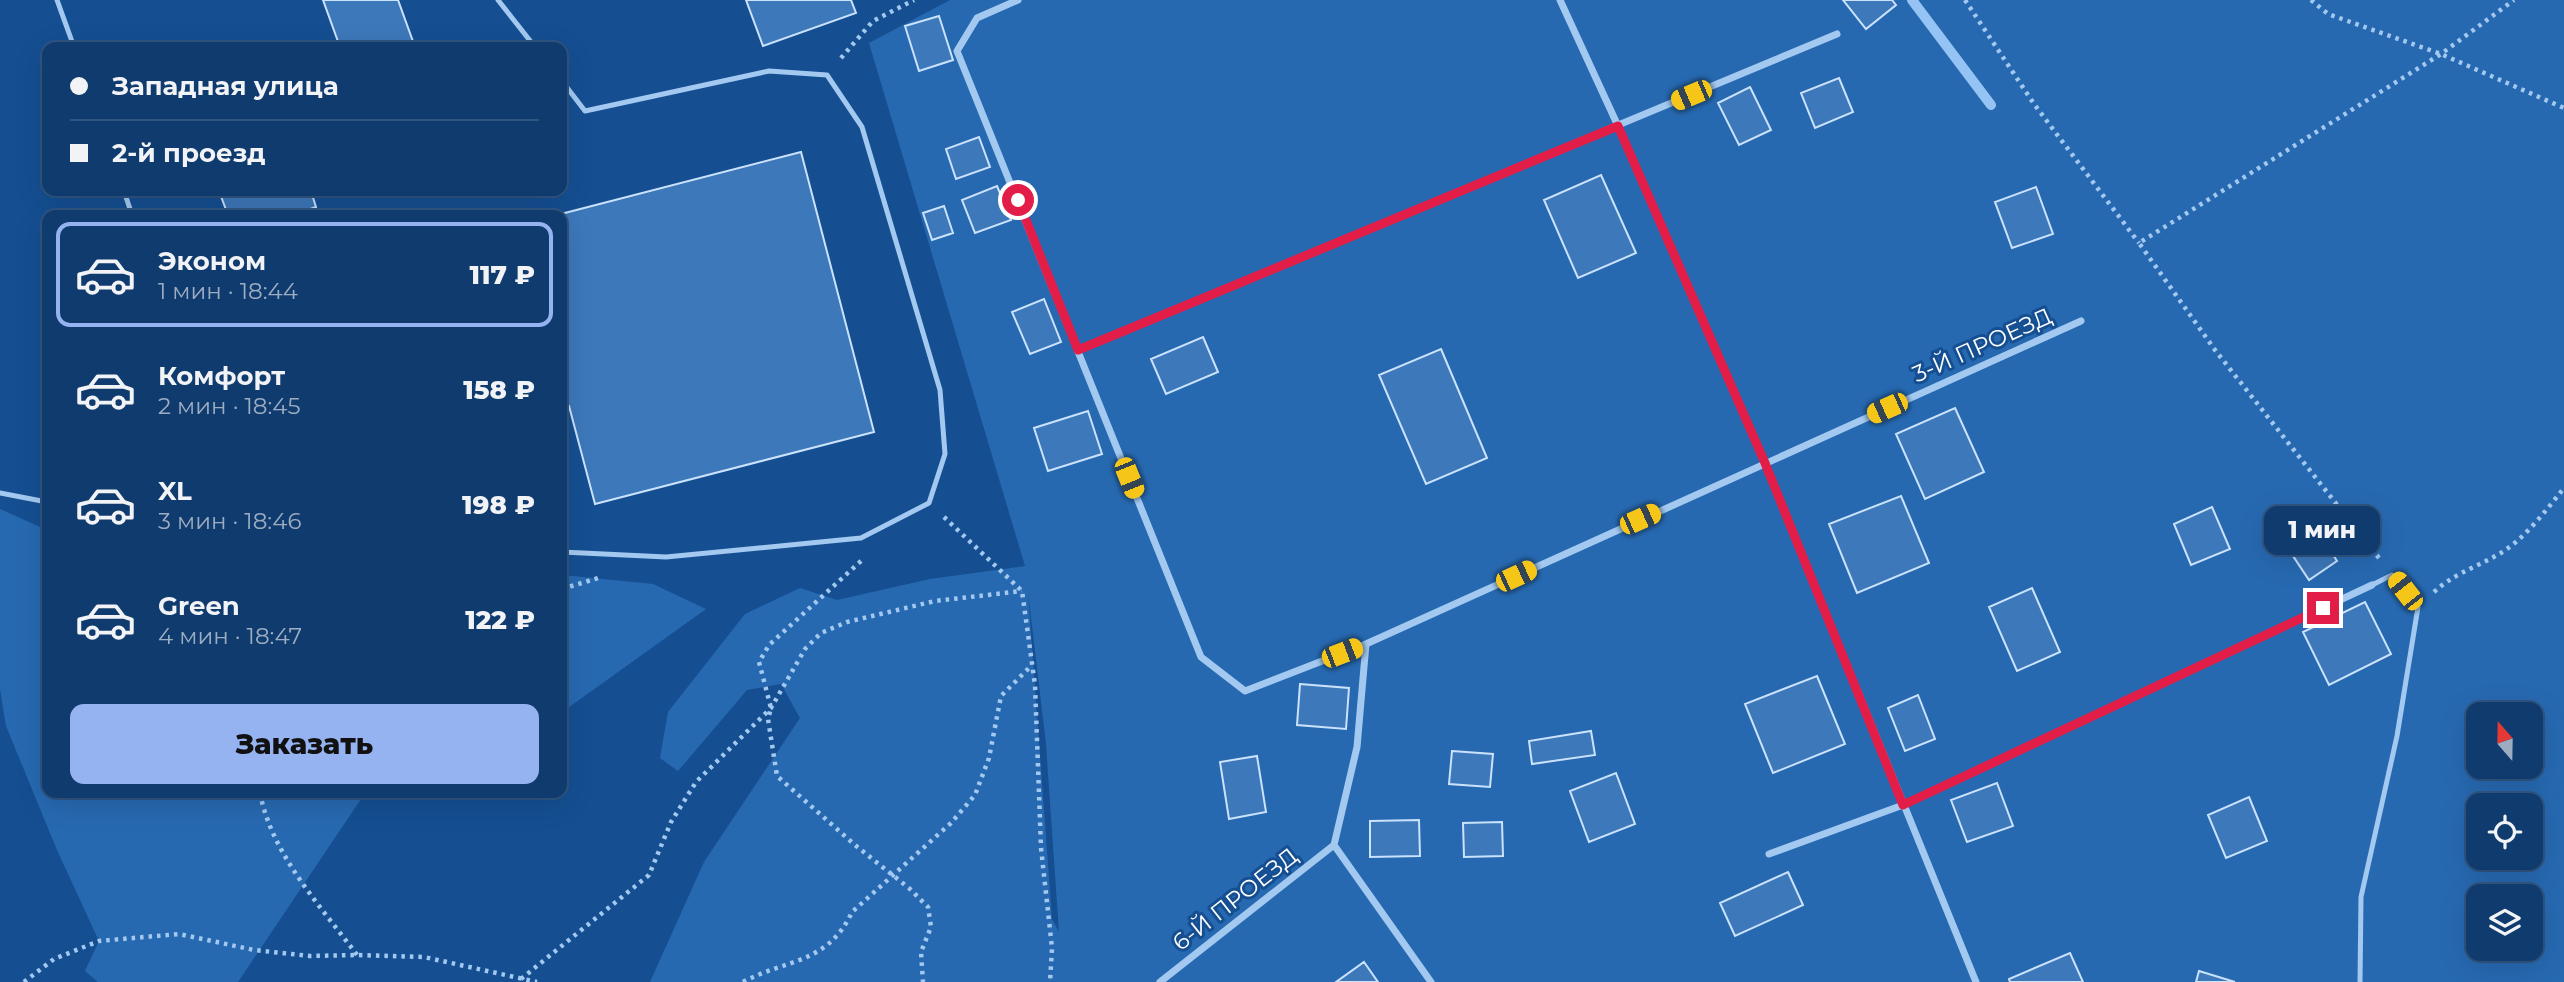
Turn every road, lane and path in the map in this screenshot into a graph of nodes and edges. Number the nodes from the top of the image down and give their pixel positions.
1 (57, 0) edge
2 (498, 0) edge
3 (914, 0) edge
4 (1018, 0) edge
5 (1560, 0) edge
6 (1965, 0) edge
7 (2311, 0) edge
8 (2514, 0) edge
9 (1837, 34) dead end
10 (72, 42) edge
11 (531, 42) edge
12 (2441, 54) junction
13 (827, 75) junction
14 (567, 87) edge
15 (2564, 108) edge
16 (1618, 126) junction
17 (2139, 243) junction
18 (2081, 321) dead end
19 (1078, 350) junction
20 (1765, 463) junction
21 (2564, 488) edge
22 (0, 493) edge
23 (42, 501) edge
24 (929, 503) junction
25 (567, 552) edge
26 (870, 555) dead end
27 (2392, 575) junction
28 (2372, 585) joint
29 (1022, 591) junction
30 (2418, 607) junction
31 (1366, 644) junction
32 (1033, 664) junction
33 (771, 708) junction
34 (261, 798) edge
35 (1903, 805) junction
36 (1334, 845) junction
37 (1769, 854) dead end
38 (891, 876) junction
39 (357, 955) junction
40 (521, 979) junction
41 (24, 982) edge
42 (537, 982) edge
43 (743, 982) edge
44 (923, 982) edge
45 (1050, 982) edge
46 (1160, 982) edge
47 (1431, 982) edge
48 (1976, 982) edge
49 (2360, 982) edge

1 - 10 lane
2 - 11 lane
3 - 13 path
4 - 19 street
5 - 16 street
6 - 17 path
7 - 12 path
8 - 12 path
9 - 16 street
12 - 15 path
12 - 17 path
13 - 14 lane
13 - 24 lane
16 - 19 street
16 - 20 street
17 - 27 path
18 - 20 street, 3-Й ПРОЕЗД
19 - 31 street, 3-Й ПРОЕЗД
20 - 31 street, 3-Й ПРОЕЗД
20 - 35 street
21 - 30 path
22 - 23 lane
24 - 25 lane
24 - 29 path
26 - 33 path
27 - 28 lane
27 - 30 lane
28 - 35 street
29 - 32 path
29 - 33 path
30 - 49 lane
31 - 36 street
32 - 38 path
32 - 45 path
33 - 38 path
33 - 40 path
34 - 39 path
35 - 37 street
35 - 48 street
36 - 46 street, 6-Й ПРОЕЗД
36 - 47 street
38 - 43 path
38 - 44 path
39 - 40 path
39 - 41 path
40 - 42 path

